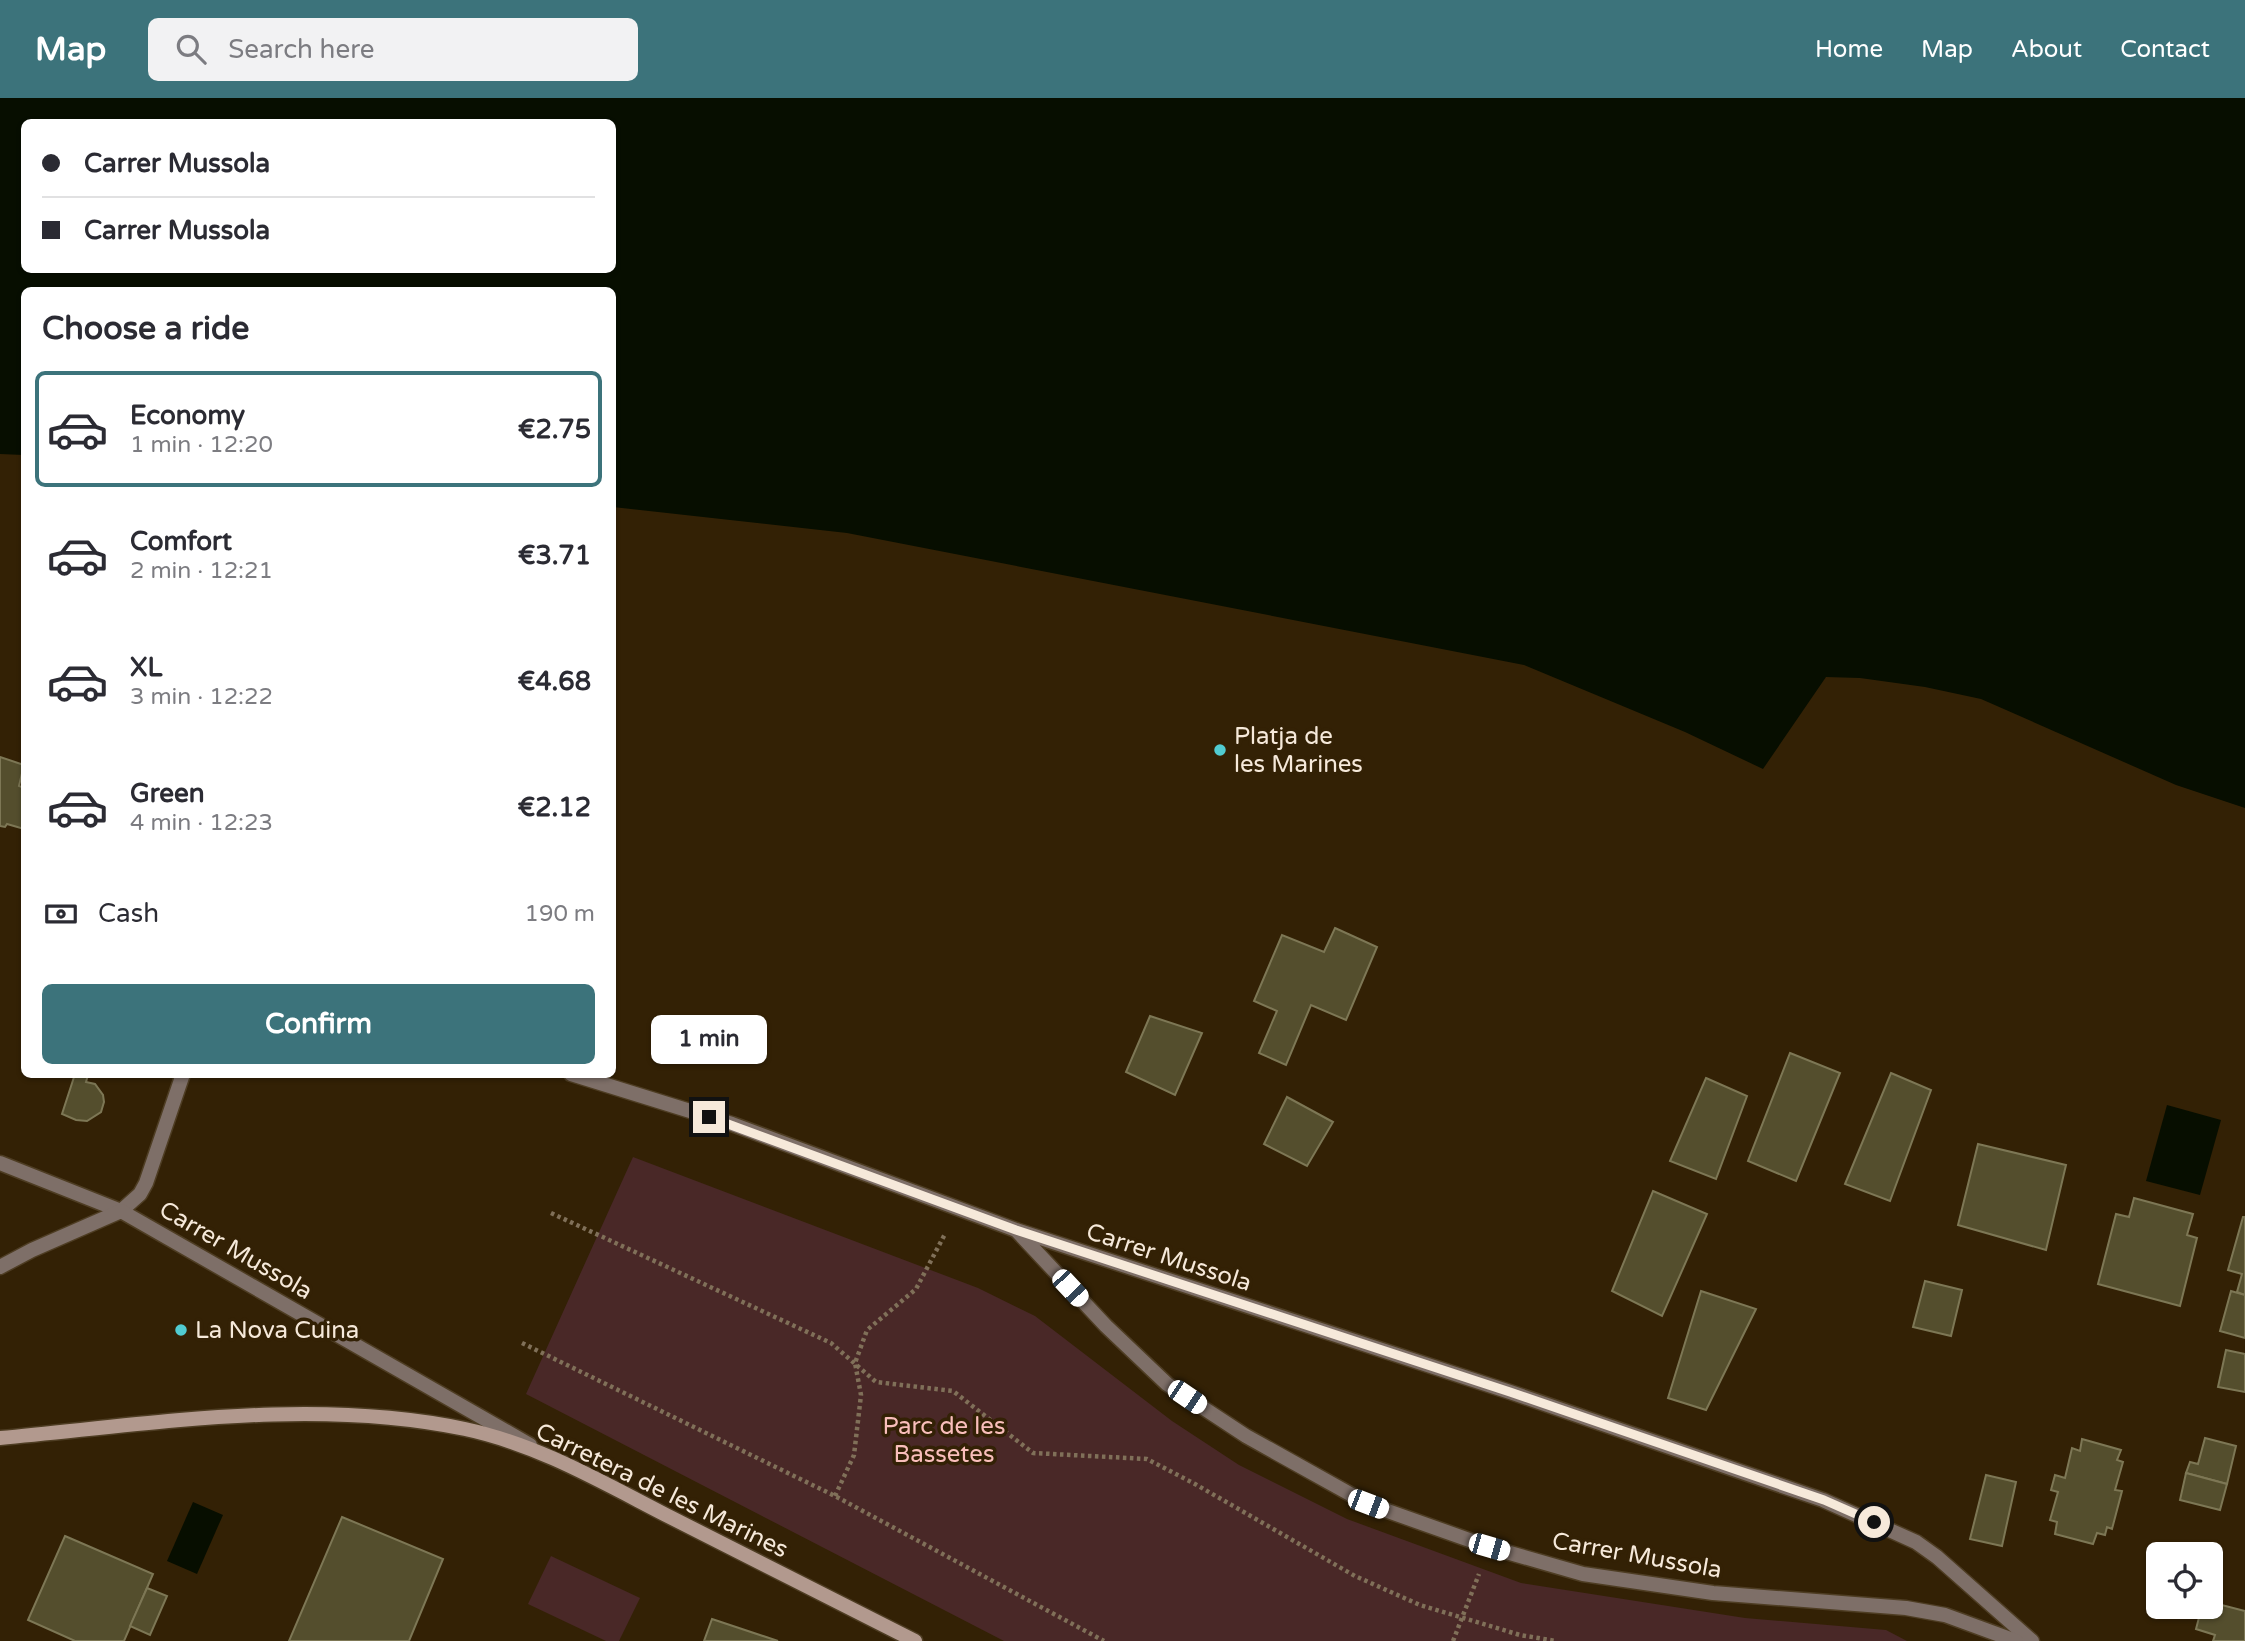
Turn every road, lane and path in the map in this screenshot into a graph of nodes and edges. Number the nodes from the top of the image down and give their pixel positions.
1 (182, 1078) edge
2 (584, 1078) edge
3 (0, 1163) edge
4 (958, 1208) junction
5 (121, 1211) junction
6 (551, 1213) dead end
7 (1016, 1230) junction
8 (0, 1267) edge
9 (522, 1343) dead end
10 (855, 1363) junction
11 (0, 1438) edge
12 (546, 1454) junction
13 (835, 1496) junction
14 (1489, 1547) junction
15 (1462, 1618) junction
16 (915, 1641) edge
17 (1104, 1641) edge
18 (1453, 1641) edge
19 (1556, 1641) edge
20 (2016, 1641) edge
21 (2032, 1641) edge

1 - 5 street, Carrer Mussola
2 - 4 street, Carrer Mussola
3 - 5 street
4 - 7 street, Carrer Mussola
4 - 10 path
5 - 8 street, Carrer Mussola
5 - 12 street, Carrer Mussola
6 - 10 path
7 - 14 street, Carrer Mussola
7 - 21 street, Carrer Mussola
9 - 13 path
10 - 13 path
10 - 15 path
11 - 12 main road, Carretera de les Marines
12 - 16 main road, Carretera de les Marines
13 - 17 path
14 - 15 path
14 - 20 street, Carrer Mussola
15 - 18 path
15 - 19 path

